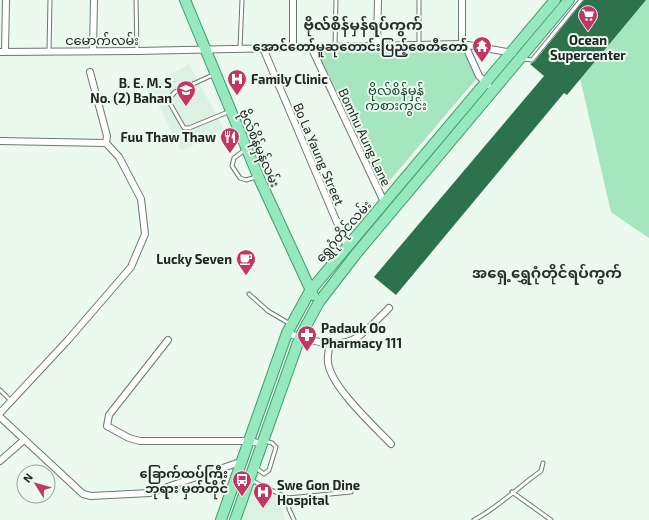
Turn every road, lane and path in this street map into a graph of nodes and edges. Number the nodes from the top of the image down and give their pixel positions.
1 (6, 0) edge
2 (50, 0) edge
3 (94, 0) edge
4 (136, 0) edge
5 (184, 0) edge
6 (242, 0) edge
7 (293, 0) edge
8 (336, 0) edge
9 (378, 0) edge
10 (419, 0) edge
11 (462, 0) edge
12 (555, 0) edge
13 (569, 0) edge
14 (581, 0) edge
15 (464, 44) junction
16 (419, 45) junction
17 (335, 46) junction
18 (377, 46) junction
19 (293, 47) junction
20 (311, 47) junction
21 (240, 48) junction
22 (262, 48) junction
23 (204, 49) junction
24 (93, 50) junction
25 (49, 51) junction
26 (137, 51) junction
27 (3, 52) edge
28 (512, 52) junction
29 (520, 58) junction
30 (90, 72) dead end
31 (215, 74) junction
32 (490, 86) junction
33 (230, 111) junction
34 (0, 141) edge
35 (106, 143) junction
36 (246, 149) junction
37 (258, 176) junction
38 (384, 204) junction
39 (393, 212) junction
40 (347, 246) junction
41 (310, 291) junction
42 (249, 294) dead end
43 (319, 302) junction
44 (389, 308) dead end
45 (289, 329) junction
46 (300, 337) junction
47 (168, 340) dead end
48 (330, 344) junction
49 (0, 390) edge
50 (11, 401) junction
51 (0, 413) edge
52 (0, 417) edge
53 (24, 440) junction
54 (250, 441) junction
55 (263, 442) junction
56 (391, 444) dead end
57 (0, 461) edge
58 (243, 461) junction
59 (543, 463) dead end
60 (255, 466) junction
61 (238, 474) junction
62 (250, 480) junction
63 (351, 492) dead end
64 (512, 492) junction
65 (288, 498) junction
66 (221, 520) edge
67 (235, 520) edge
68 (294, 520) edge
69 (474, 520) edge
70 (551, 520) edge

1 - 27 street
2 - 25 lane
3 - 24 street
4 - 26 lane
5 - 23 main road, ဗိုလ်စိန်မှန်လမ်း
6 - 21 lane
7 - 19 street
8 - 17 lane
9 - 18 street
10 - 16 lane
11 - 15 street
12 - 28 main road, ရွှေဂုံတိုင်လမ်း
13 - 29 main road, ရွှေဂုံတိုင်လမ်း
14 - 29 lane
15 - 16 street, ငမောက်လမ်း
15 - 28 street, ငမောက်လမ်း
15 - 32 street
16 - 18 street, ငမောက်လမ်း
17 - 18 street, ငမောက်လမ်း
17 - 20 street, ငမောက်လမ်း
19 - 20 street, ငမောက်လမ်း
19 - 22 street, ငမောက်လမ်း
20 - 38 street, Bomhu Aung Lane
21 - 22 street, ငမောက်လမ်း
21 - 23 street, ငမောက်လမ်း
22 - 40 street, Bo La Yaung Street
23 - 26 street, ငမောက်လမ်း
23 - 31 main road, ဗိုလ်စိန်မှန်လမ်း
24 - 25 street, ငမောက်လမ်း
24 - 26 street, ငမောက်လမ်း
25 - 27 street, ငမောက်လမ်း
28 - 29 street
28 - 32 main road, ရွှေဂုံတိုင်လမ်း
29 - 32 main road, ရွှေဂုံတိုင်လမ်း
30 - 35 street
31 - 33 main road, ဗိုလ်စိန်မှန်လမ်း
31 - 33 lane
32 - 38 main road, ရွှေဂုံတိုင်လမ်း
32 - 39 main road, ရွှေဂုံတိုင်လမ်း
33 - 36 main road, ဗိုလ်စိန်မှန်လမ်း
34 - 35 street
35 - 50 street
36 - 37 main road, ဗိုလ်စိန်မှန်လမ်း
36 - 37 lane
37 - 41 main road, ဗိုလ်စိန်မှန်လမ်း
38 - 39 street, Bomhu Aung Lane
38 - 40 main road, ရွှေဂုံတိုင်လမ်း
39 - 43 main road, ရွှေဂုံတိုင်လမ်း
40 - 41 main road, ရွှေဂုံတိုင်လမ်း
41 - 43 main road, ဗိုလ်စိန်မှန်လမ်း
41 - 45 main road, ရွှေဂုံတိုင်လမ်း
42 - 45 lane
43 - 46 main road, ရွှေဂုံတိုင်လမ်း
44 - 48 street
45 - 46 street
45 - 54 main road, ရွှေဂုံတိုင်လမ်း
46 - 48 street
46 - 55 main road, ရွှေဂုံတိုင်လမ်း
47 - 54 street
48 - 56 street
49 - 50 lane
50 - 51 street
52 - 53 street
53 - 57 street
53 - 58 street
54 - 55 street
54 - 58 main road, ရွှေဂုံတိုင်လမ်း
55 - 60 main road, ရွှေဂုံတိုင်လမ်း
55 - 60 lane
58 - 60 main road
58 - 61 main road, ရွှေဂုံတိုင်လမ်း
59 - 64 lane
60 - 62 main road, ရွှေဂုံတိုင်လမ်း
61 - 62 lane
61 - 66 main road, ရွှေဂုံတိုင်လမ်း
62 - 65 lane
62 - 67 main road, ရွှေဂုံတိုင်လမ်း
63 - 65 lane
64 - 69 lane
64 - 70 lane
65 - 68 lane

